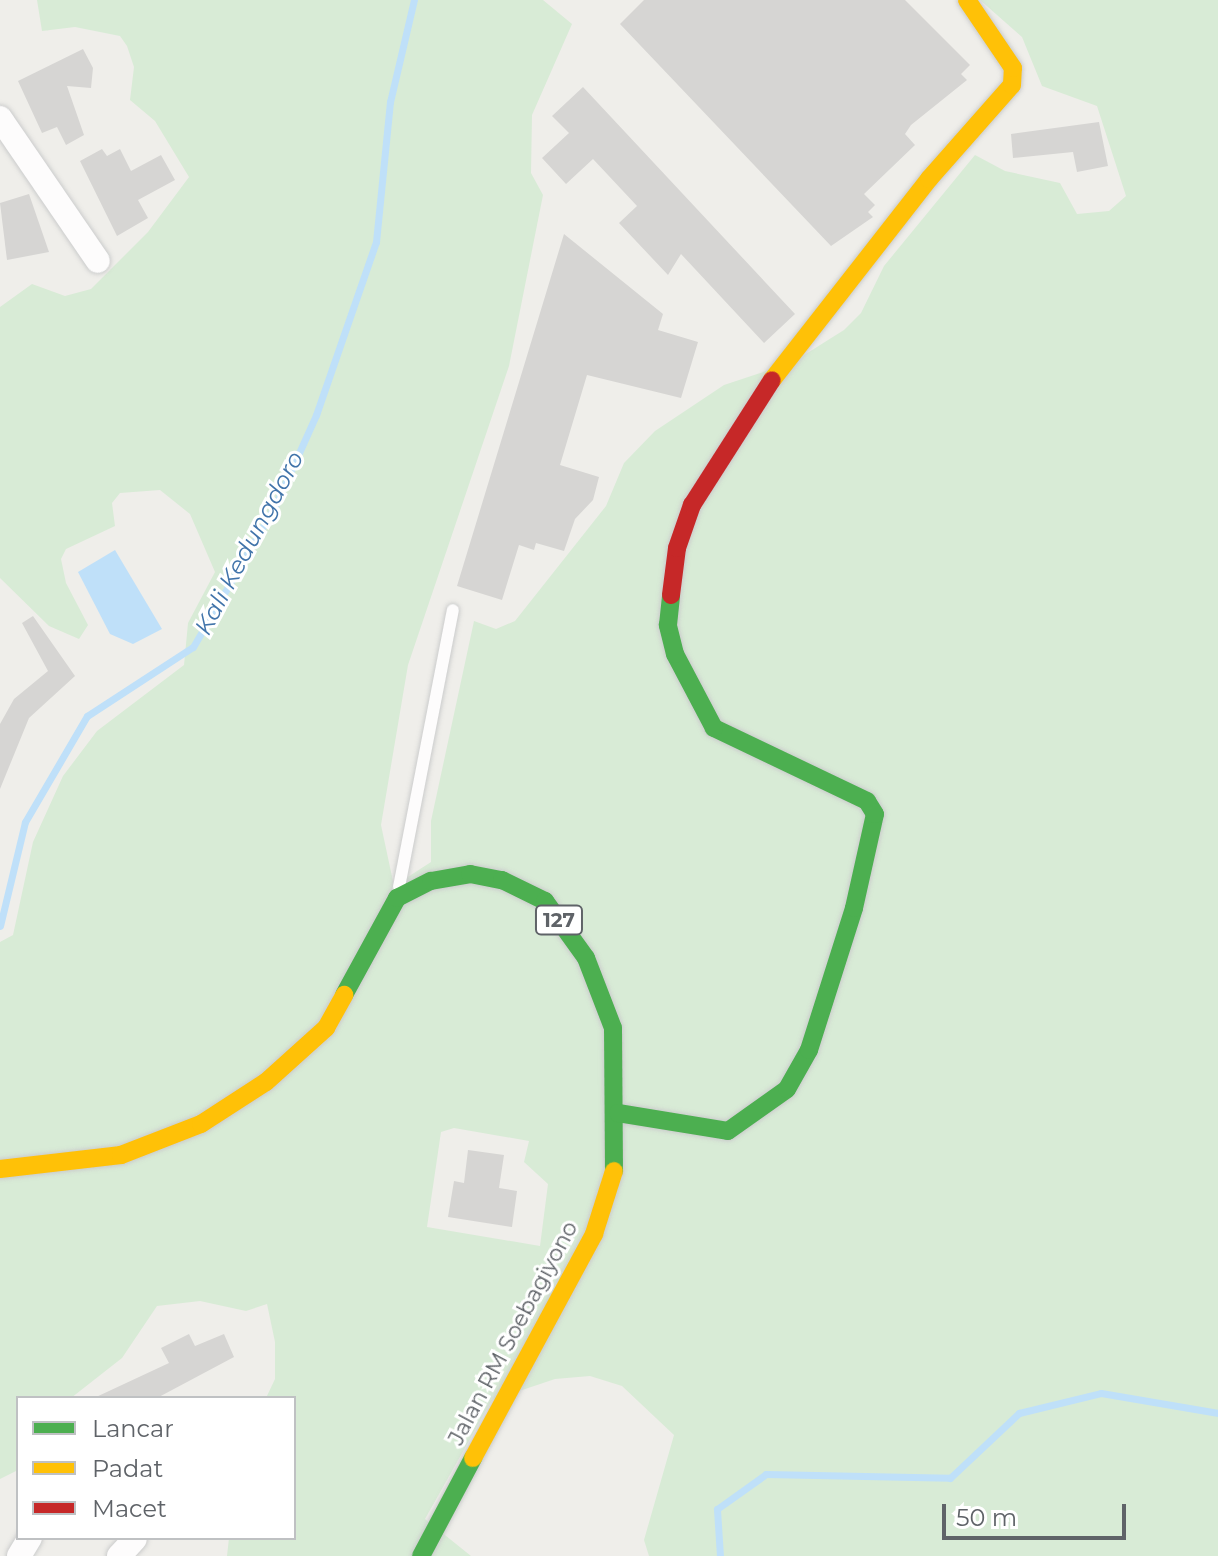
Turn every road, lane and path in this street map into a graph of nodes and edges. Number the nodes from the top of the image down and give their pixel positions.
1 (967, 0) edge
2 (0, 118) edge
3 (98, 261) dead end
4 (453, 610) dead end
5 (397, 898) junction
6 (618, 1113) junction
7 (0, 1169) edge
8 (134, 1540) edge
9 (119, 1556) edge
10 (421, 1556) edge

1 - 6 street
2 - 3 street
4 - 5 lane
5 - 6 street, Jalan RM Soebagiyono / 127
5 - 7 street
6 - 10 street, Jalan RM Soebagiyono / 127
8 - 9 street

